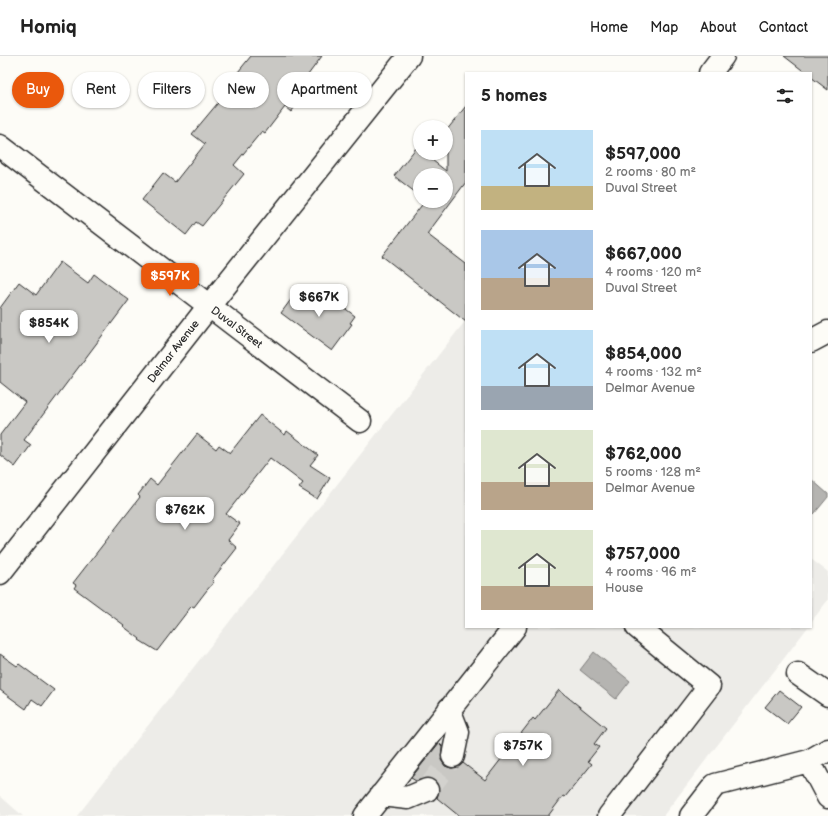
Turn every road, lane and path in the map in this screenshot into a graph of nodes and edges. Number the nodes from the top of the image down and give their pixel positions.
1 (409, 56) edge
2 (723, 56) edge
3 (711, 72) edge
4 (0, 146) edge
5 (209, 306) junction
6 (828, 332) edge
7 (812, 340) edge
8 (360, 421) dead end
9 (0, 573) edge
10 (514, 628) edge
11 (638, 628) edge
12 (798, 674) dead end
13 (828, 695) edge
14 (449, 710) junction
15 (828, 750) edge
16 (454, 756) tunnel mouth
17 (809, 761) junction
18 (427, 790) tunnel mouth
19 (381, 795) junction
20 (828, 797) edge
21 (365, 816) edge
22 (609, 816) edge
23 (691, 816) edge

1 - 5 street, Delmar Avenue
2 - 3 street
4 - 5 street, Duval Street
5 - 8 street, Duval Street
5 - 9 street, Delmar Avenue
6 - 7 street
10 - 14 street
11 - 22 street
12 - 13 street
14 - 16 street
14 - 19 street
15 - 17 street
17 - 20 street
17 - 23 street
18 - 19 street
19 - 21 street

